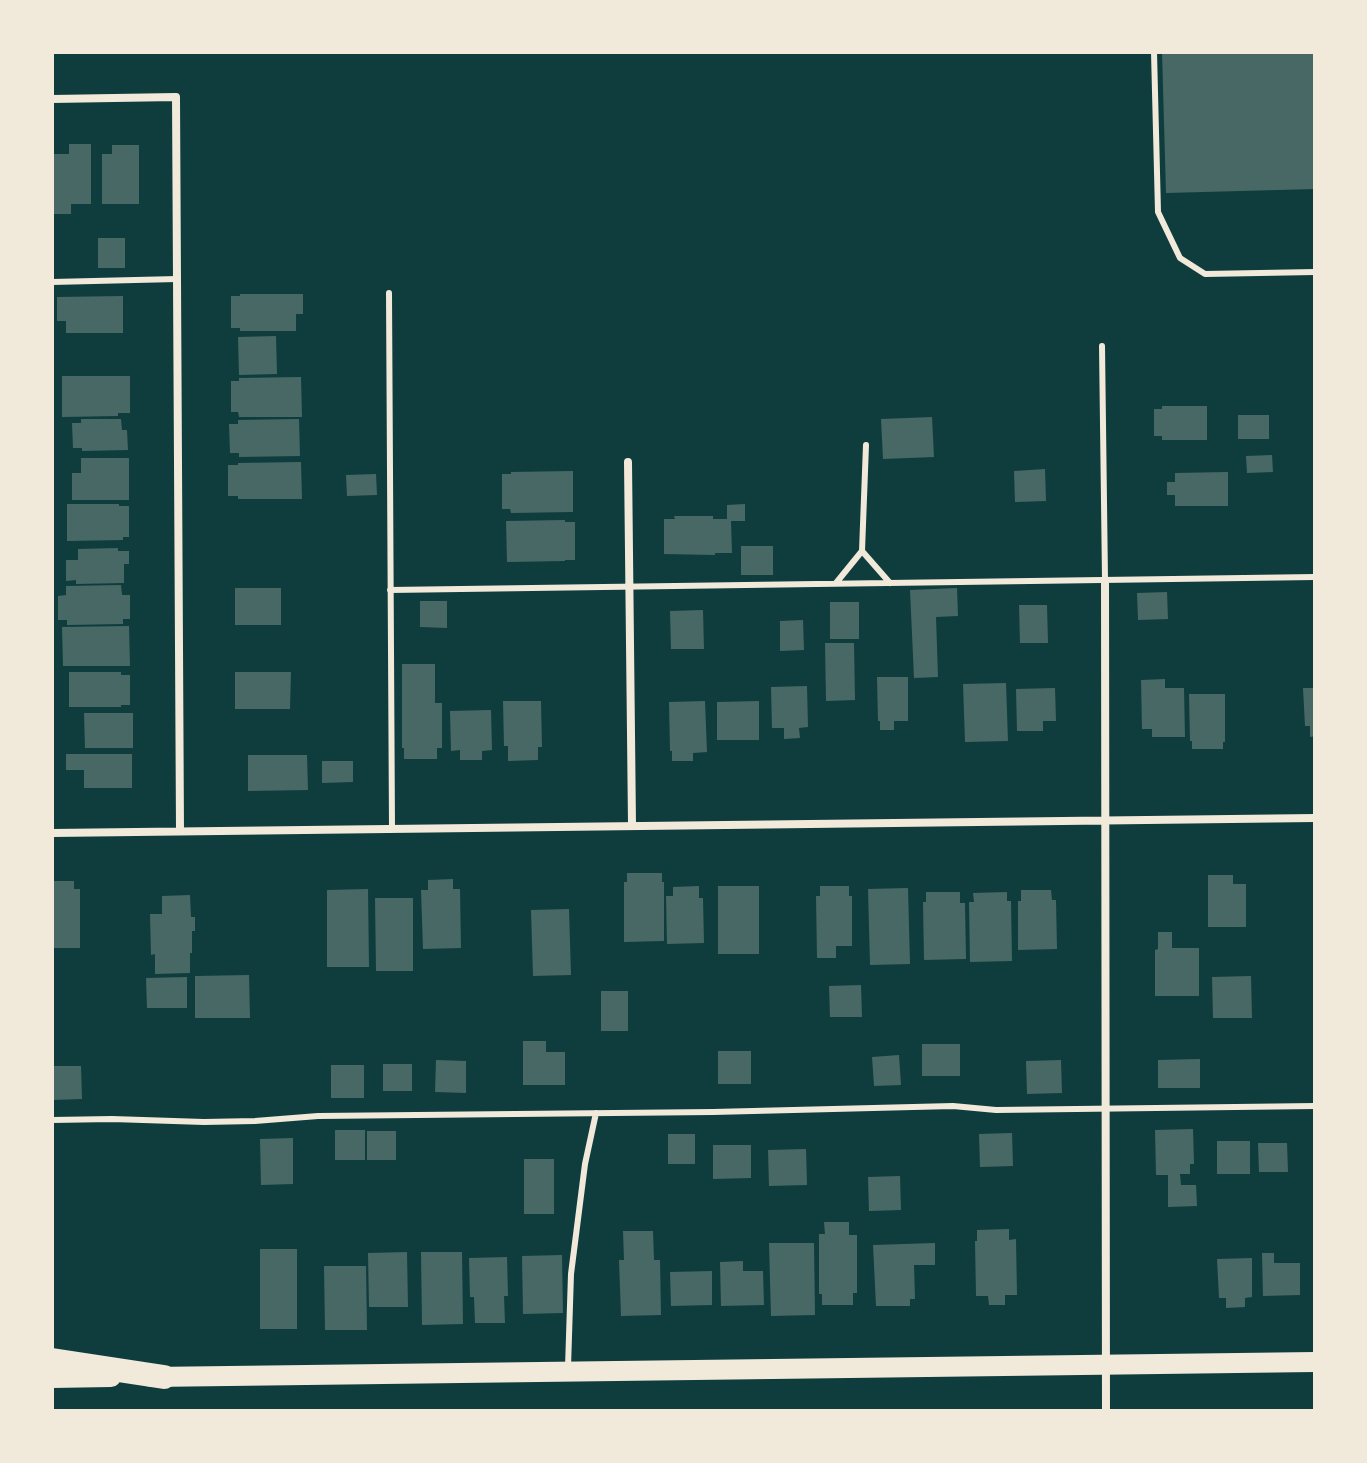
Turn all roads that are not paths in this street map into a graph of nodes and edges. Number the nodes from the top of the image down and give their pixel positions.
1 (1154, 52) edge
2 (52, 99) edge
3 (1315, 272) edge
4 (177, 279) junction
5 (52, 282) edge
6 (389, 293) dead end
7 (1102, 346) dead end
8 (866, 445) dead end
9 (628, 462) dead end
10 (862, 551) junction
11 (1315, 577) edge
12 (1105, 580) junction
13 (836, 583) junction
14 (890, 583) junction
15 (629, 585) junction
16 (390, 590) junction
17 (1315, 818) edge
18 (1106, 820) junction
19 (632, 825) junction
20 (392, 828) junction
21 (180, 831) junction
22 (52, 833) edge
23 (1315, 1106) edge
24 (1106, 1108) junction
25 (596, 1113) junction
26 (52, 1120) edge
27 (52, 1360) edge
28 (1315, 1362) edge
29 (1106, 1365) junction
30 (567, 1371) junction
31 (164, 1377) junction
32 (52, 1378) edge
33 (1106, 1411) edge

1 - 3 lane
2 - 4 street
4 - 5 lane
4 - 21 street
6 - 16 lane
7 - 12 lane
8 - 10 lane
9 - 15 street
10 - 13 lane
10 - 14 lane
11 - 12 lane
12 - 14 lane
12 - 18 street
13 - 14 lane
13 - 15 lane
15 - 16 lane
15 - 19 street
16 - 20 lane
17 - 18 street
18 - 19 street
18 - 24 street
19 - 20 street
20 - 21 street
21 - 22 street
23 - 24 lane
24 - 25 lane
24 - 29 street
25 - 26 lane
25 - 30 lane
27 - 31 highway
28 - 29 main road
29 - 30 main road
29 - 33 street
30 - 31 main road
31 - 32 main road

